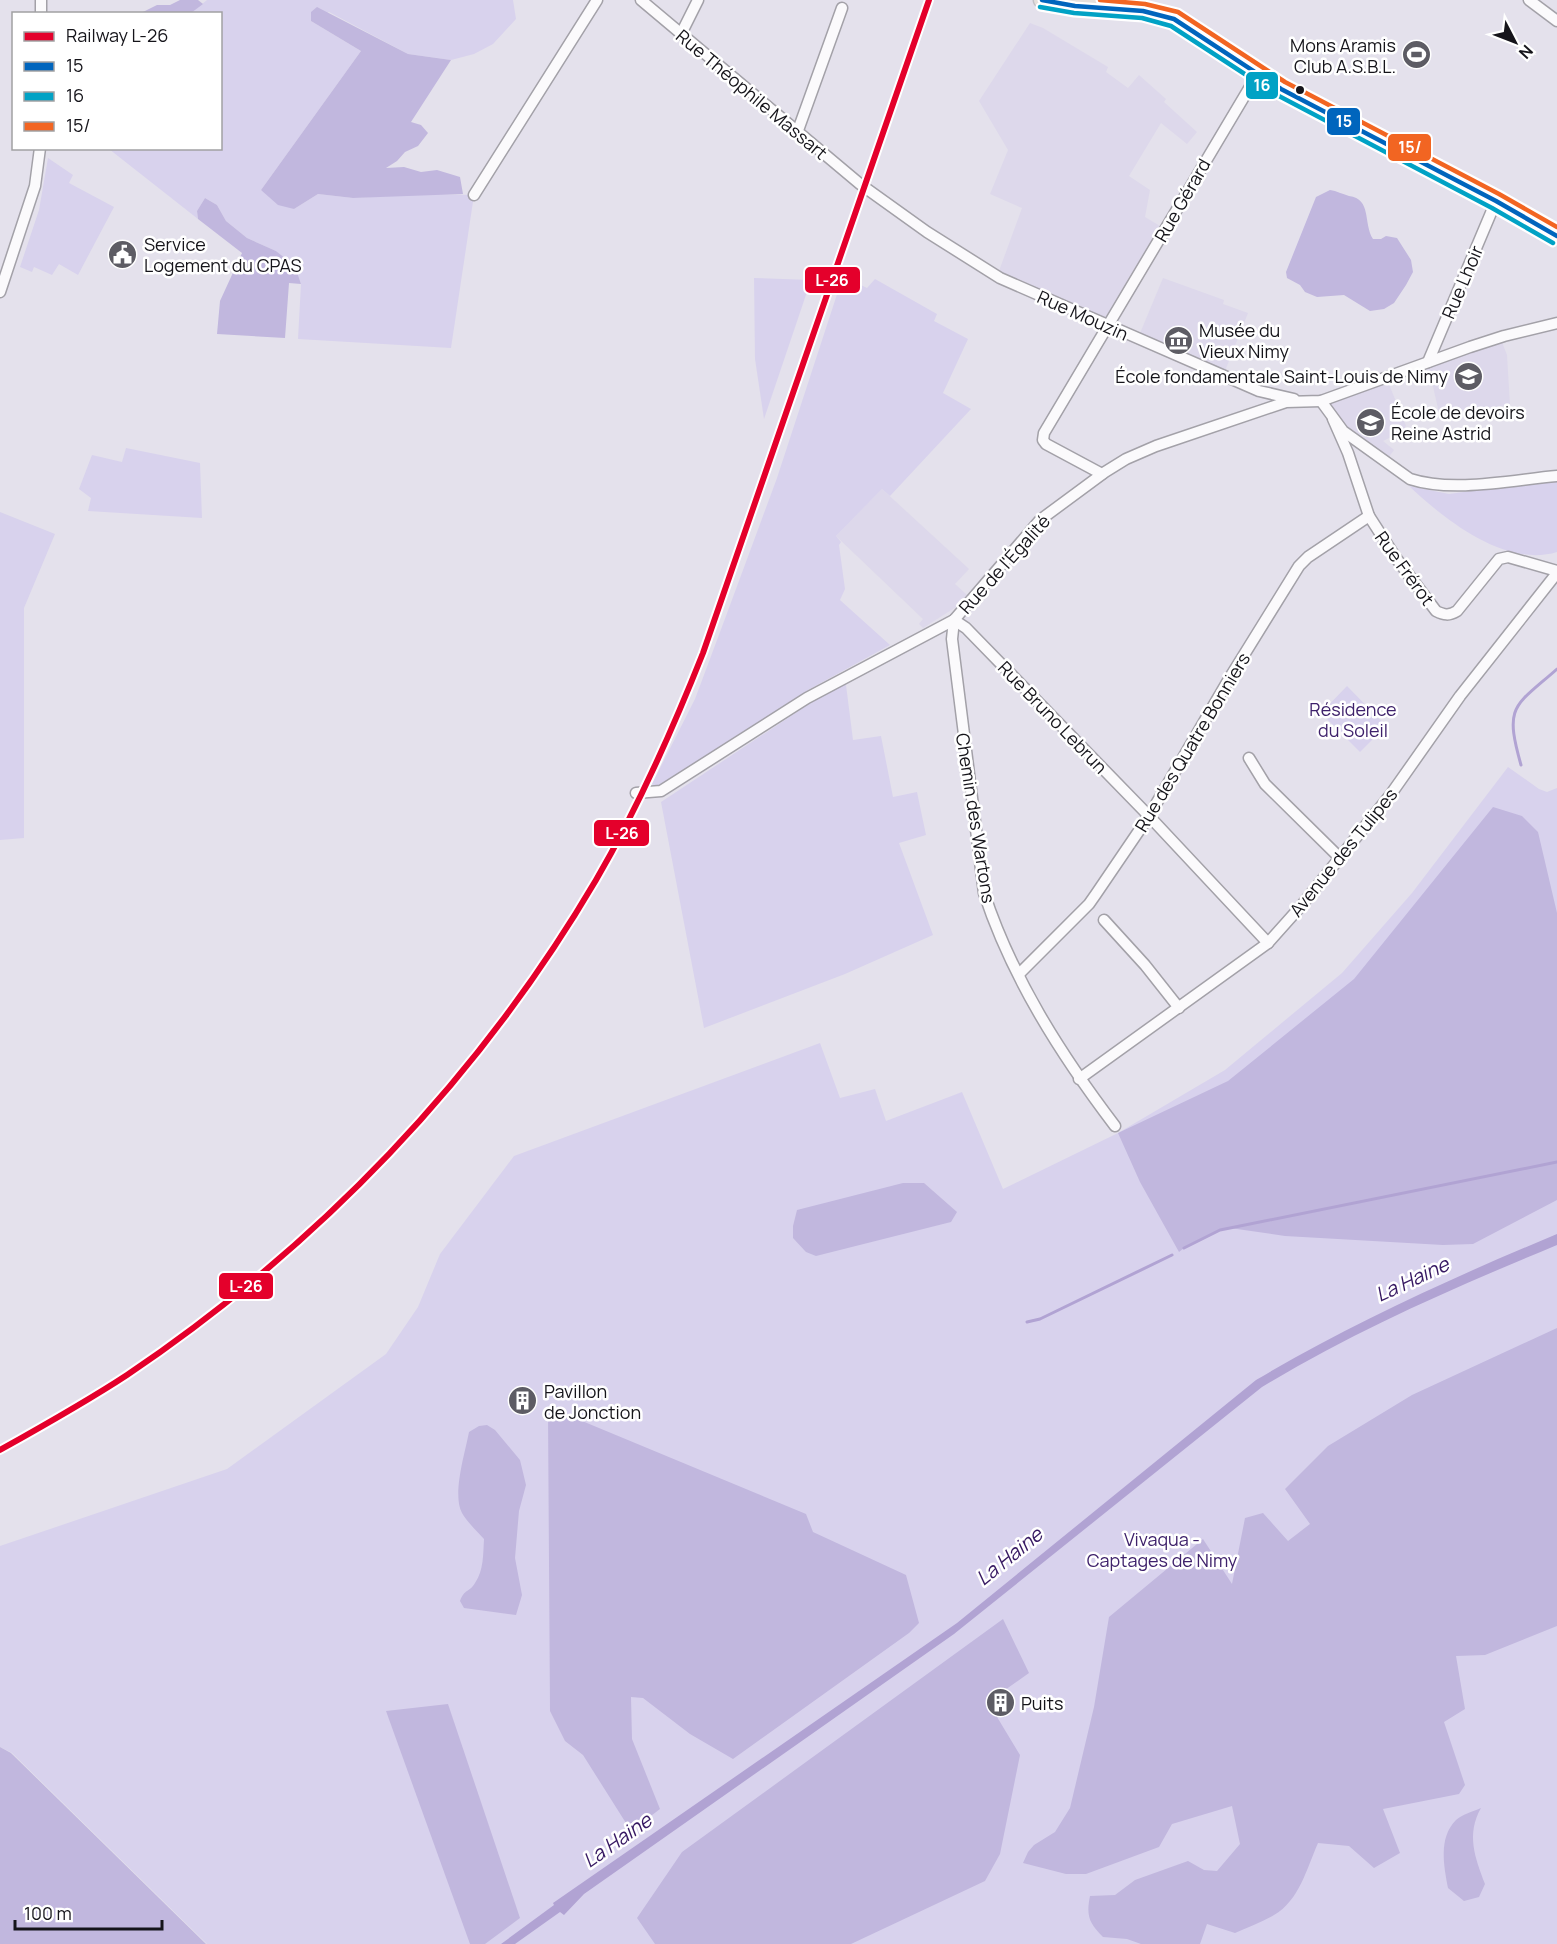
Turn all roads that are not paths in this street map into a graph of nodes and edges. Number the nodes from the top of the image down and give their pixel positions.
1 (597, 0) edge
2 (641, 0) edge
3 (698, 0) edge
4 (1042, 0) edge
5 (1528, 0) edge
6 (1135, 5) edge
7 (842, 8) dead end
8 (1557, 21) edge
9 (681, 34) junction
10 (1257, 75) junction
11 (797, 133) junction
12 (40, 150) edge
13 (864, 188) joint
14 (474, 195) dead end
15 (1497, 201) junction
16 (1557, 236) edge
17 (0, 292) edge
18 (1557, 323) edge
19 (1108, 326) junction
20 (1428, 362) junction
21 (1321, 401) junction
22 (1333, 419) junction
23 (1102, 474) junction
24 (1557, 476) edge
25 (1369, 516) junction
26 (1557, 572) edge
27 (954, 620) junction
28 (1249, 758) dead end
29 (636, 793) dead end
30 (1149, 816) junction
31 (1340, 858) junction
32 (1104, 920) dead end
33 (1268, 943) junction
34 (1019, 974) junction
35 (1179, 1008) junction
36 (1079, 1079) junction
37 (1115, 1126) dead end

1 - 14 street
2 - 9 street, Rue Théophile Massart
3 - 9 street
4 - 6 main road
5 - 8 street
6 - 10 main road
7 - 11 street
9 - 11 street, Rue Théophile Massart
10 - 15 main road
10 - 19 street, Rue Gérard
11 - 13 street, Rue Théophile Massart
12 - 17 street
13 - 19 street, Rue Mouzin
15 - 16 main road
15 - 20 street, Rue Lhoir
18 - 20 street
19 - 21 street, Rue Mouzin
19 - 23 street, Rue Gérard
20 - 21 street
21 - 22 street
21 - 23 street, Rue de l'Égalité
22 - 24 street
22 - 25 street, Rue Frérot
23 - 27 street, Rue de l'Égalité
25 - 26 street, Rue Frérot
25 - 30 street, Rue des Quatre Bonniers
26 - 31 street, Avenue des Tulipes
27 - 29 street, Rue de l'Égalité
27 - 30 street, Rue Bruno Lebrun
27 - 34 street, Chemin des Wartons
28 - 31 street
30 - 33 street, Rue Bruno Lebrun
30 - 34 street, Rue des Quatre Bonniers
31 - 33 street, Avenue des Tulipes
32 - 35 street
33 - 35 street, Avenue des Tulipes
34 - 36 street, Chemin des Wartons
35 - 36 street, Avenue des Tulipes
36 - 37 street, Chemin des Wartons

